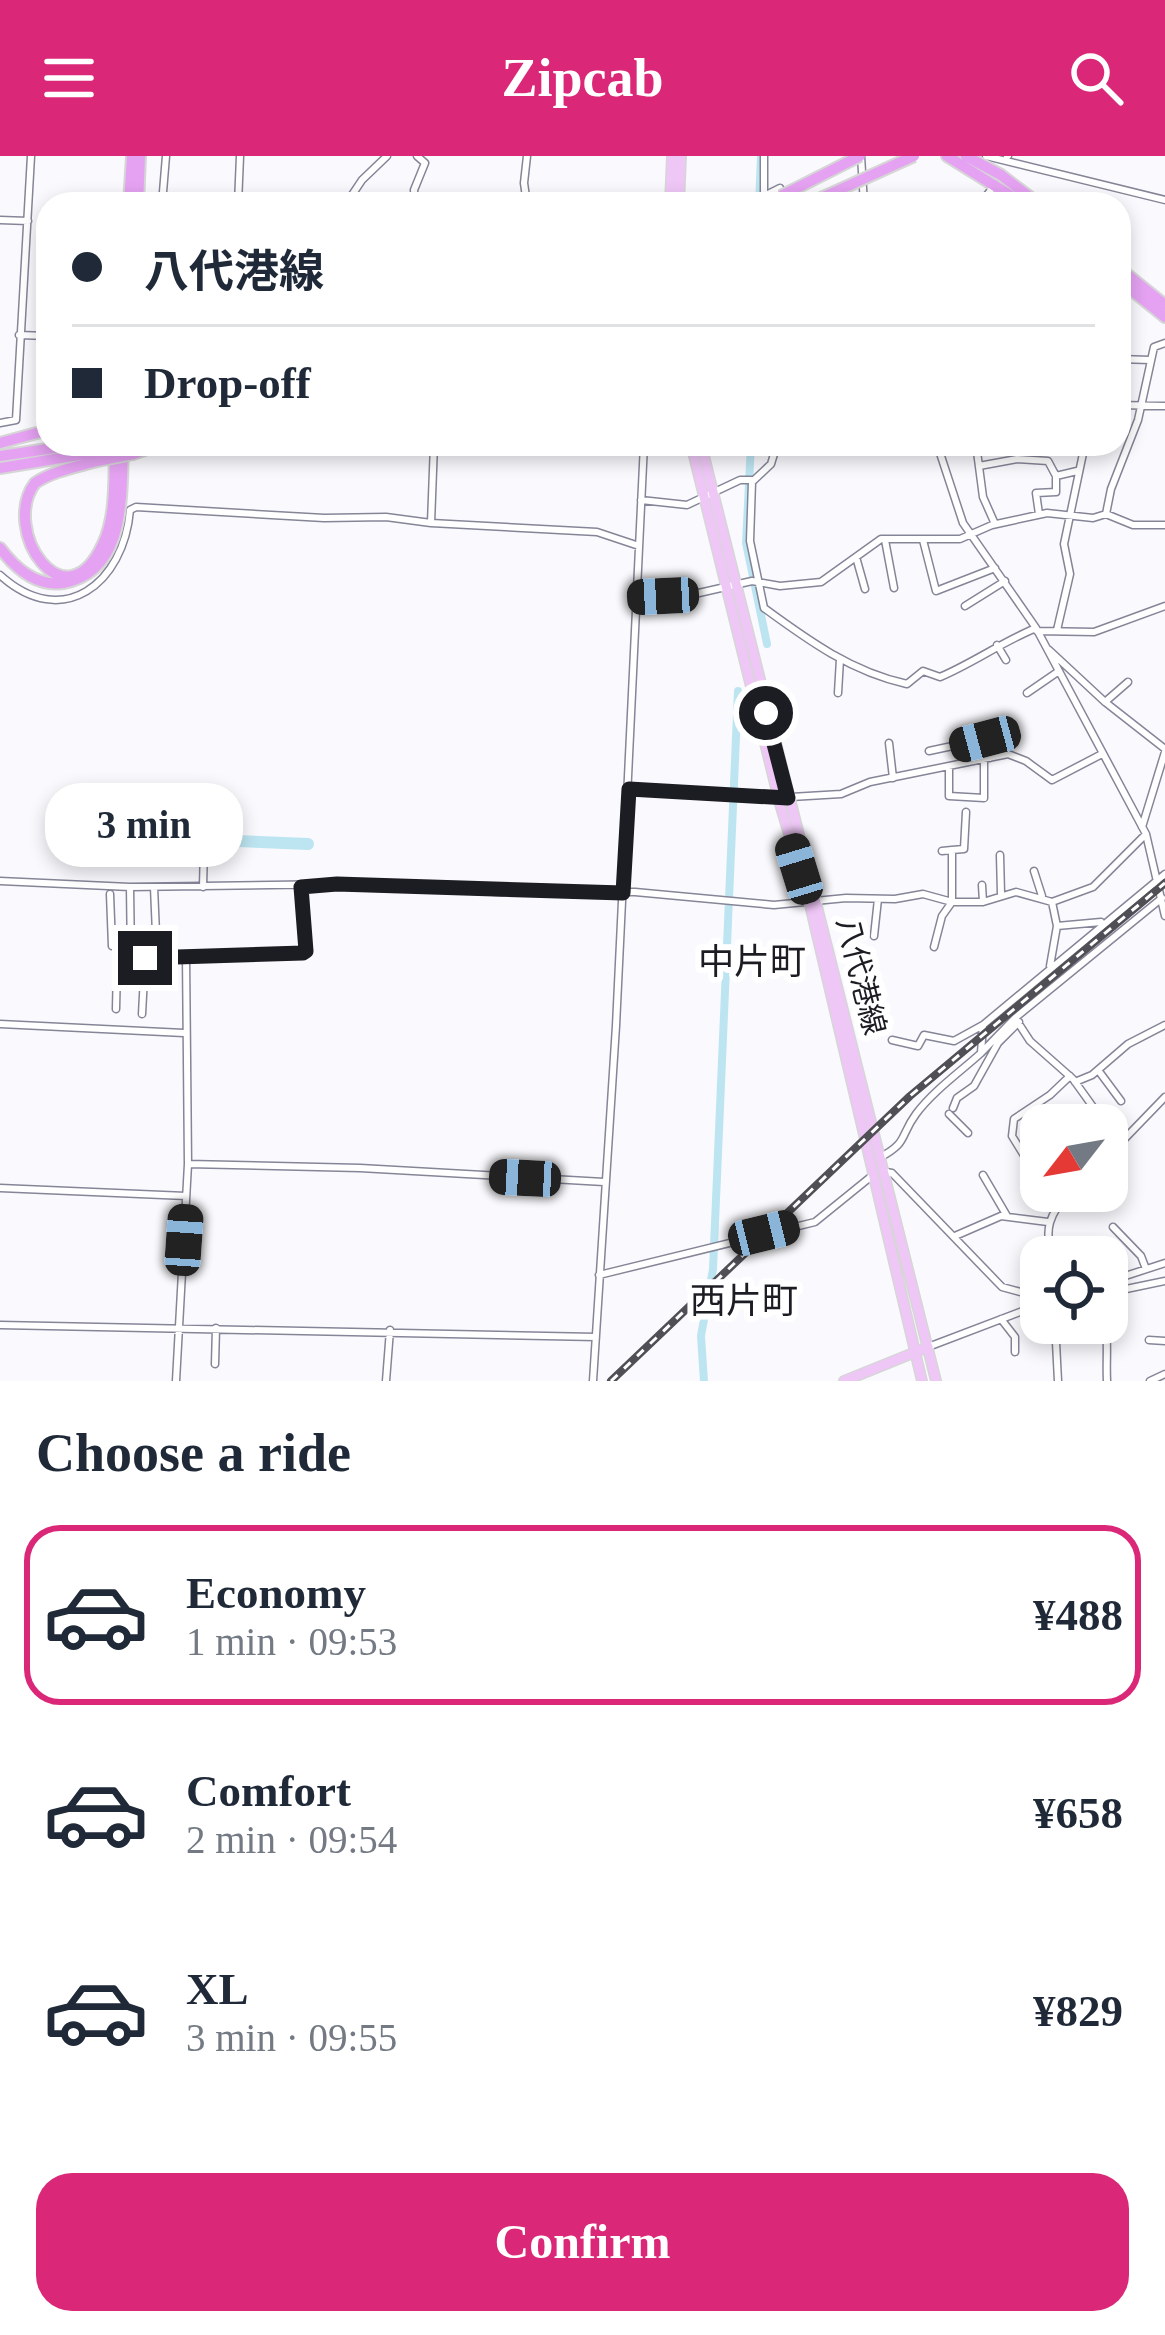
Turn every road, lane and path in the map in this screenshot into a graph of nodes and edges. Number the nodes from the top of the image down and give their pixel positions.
1 (31, 156) edge
2 (135, 156) edge
3 (166, 156) edge
4 (241, 156) edge
5 (387, 156) edge
6 (417, 156) edge
7 (527, 156) edge
8 (677, 156) edge
9 (764, 156) edge
10 (846, 156) edge
11 (861, 156) edge
12 (901, 156) edge
13 (914, 156) edge
14 (947, 156) edge
15 (966, 156) edge
16 (986, 156) edge
17 (132, 192) edge
18 (134, 192) edge
19 (163, 192) edge
20 (239, 192) edge
21 (354, 192) edge
22 (415, 192) edge
23 (525, 192) edge
24 (675, 192) edge
25 (764, 192) edge
26 (794, 192) edge
27 (797, 192) edge
28 (830, 192) edge
29 (834, 192) edge
30 (863, 192) edge
31 (1005, 192) edge
32 (1023, 192) edge
33 (1165, 200) edge
34 (0, 220) edge
35 (28, 221) junction
36 (1131, 278) edge
37 (1131, 290) edge
38 (1165, 305) edge
39 (1165, 317) edge
40 (19, 335) junction
41 (36, 336) edge
42 (1165, 343) edge
43 (1131, 359) edge
44 (1150, 360) junction
45 (1131, 405) edge
46 (1142, 405) junction
47 (1165, 406) edge
48 (0, 423) edge
49 (36, 433) edge
50 (1131, 435) edge
51 (0, 443) edge
52 (36, 451) edge
53 (0, 456) edge
54 (100, 456) edge
55 (127, 456) edge
56 (434, 456) edge
57 (643, 456) edge
58 (696, 456) edge
59 (703, 456) edge
60 (773, 456) edge
61 (940, 456) edge
62 (978, 456) edge
63 (1081, 456) edge
64 (1123, 456) edge
65 (97, 457) junction
66 (979, 466) junction
67 (0, 468) edge
68 (1077, 471) junction
69 (1056, 476) junction
70 (755, 480) junction
71 (708, 495) junction
72 (641, 500) junction
73 (12, 511) dead end
74 (1039, 514) junction
75 (1106, 514) junction
76 (1069, 515) junction
77 (431, 524) junction
78 (995, 524) junction
79 (1165, 525) edge
80 (970, 535) junction
81 (885, 538) junction
82 (923, 540) junction
83 (5, 544) edge
84 (639, 546) junction
85 (856, 557) junction
86 (995, 568) junction
87 (0, 575) edge
88 (1005, 581) junction
89 (757, 583) junction
90 (731, 586) junction
91 (894, 588) dead end
92 (865, 590) dead end
93 (636, 597) junction
94 (1165, 606) edge
95 (964, 607) dead end
96 (1037, 630) junction
97 (1057, 631) junction
98 (1044, 644) junction
99 (997, 645) junction
100 (840, 659) junction
101 (1006, 660) dead end
102 (1059, 671) junction
103 (1128, 682) dead end
104 (838, 693) dead end
105 (1027, 693) dead end
106 (1105, 702) junction
107 (889, 743) dead end
108 (1165, 750) edge
109 (929, 751) dead end
110 (1102, 754) junction
111 (987, 759) junction
112 (949, 767) junction
113 (893, 778) junction
114 (629, 789) junction
115 (783, 797) junction
116 (966, 812) dead end
117 (1144, 831) junction
118 (204, 846) dead end
119 (942, 850) dead end
120 (952, 850) junction
121 (1000, 855) dead end
122 (1034, 871) dead end
123 (1161, 877) edge
124 (0, 881) edge
125 (982, 885) dead end
126 (203, 886) junction
127 (130, 887) junction
128 (154, 887) junction
129 (301, 887) junction
130 (623, 893) junction
131 (110, 894) dead end
132 (1001, 894) junction
133 (1042, 896) junction
134 (878, 899) junction
135 (813, 901) junction
136 (1164, 901) edge
137 (952, 902) junction
138 (983, 902) junction
139 (1052, 902) junction
140 (1165, 916) edge
141 (130, 921) junction
142 (1105, 921) junction
143 (111, 922) junction
144 (1057, 926) junction
145 (874, 936) dead end
146 (112, 946) dead end
147 (934, 947) dead end
148 (187, 956) junction
149 (157, 957) junction
150 (131, 958) junction
151 (145, 958) junction
152 (1050, 966) junction
153 (116, 1009) dead end
154 (142, 1014) dead end
155 (1017, 1020) junction
156 (0, 1024) edge
157 (983, 1025) junction
158 (1165, 1025) edge
159 (184, 1033) junction
160 (892, 1040) dead end
161 (981, 1053) junction
162 (1098, 1070) junction
163 (1072, 1079) junction
164 (1165, 1097) edge
165 (1120, 1102) dead end
166 (1036, 1104) edge
167 (1090, 1104) edge
168 (1020, 1114) edge
169 (968, 1133) dead end
170 (1128, 1137) edge
171 (1020, 1149) edge
172 (188, 1164) junction
173 (878, 1167) junction
174 (982, 1175) dead end
175 (605, 1182) junction
176 (0, 1187) edge
177 (186, 1196) junction
178 (1055, 1212) edge
179 (1006, 1216) junction
180 (1048, 1222) junction
181 (1113, 1227) dead end
182 (955, 1236) junction
183 (1048, 1236) edge
184 (1161, 1264) edge
185 (1146, 1269) junction
186 (599, 1275) junction
187 (1128, 1275) edge
188 (1162, 1282) edge
189 (1128, 1289) edge
190 (1020, 1292) edge
191 (1020, 1311) edge
192 (1001, 1318) junction
193 (0, 1324) edge
194 (178, 1327) junction
195 (216, 1328) junction
196 (391, 1330) junction
197 (596, 1337) junction
198 (1149, 1340) dead end
199 (1165, 1341) edge
200 (1056, 1344) edge
201 (1109, 1344) edge
202 (928, 1347) junction
203 (914, 1351) junction
204 (1016, 1352) dead end
205 (215, 1364) dead end
206 (1165, 1374) edge
207 (176, 1381) edge
208 (386, 1381) edge
209 (593, 1381) edge
210 (844, 1381) edge
211 (922, 1381) edge
212 (936, 1381) edge
213 (1058, 1381) edge
214 (1107, 1381) edge
215 (1150, 1381) edge

1 - 35 street
2 - 17 highway
2 - 18 highway
3 - 19 street
4 - 20 street
5 - 21 street
6 - 22 street
7 - 23 street
8 - 24 main road
9 - 25 street
10 - 26 highway, bridge
11 - 27 highway, bridge
11 - 30 street
12 - 28 highway, bridge
13 - 29 highway, bridge
14 - 31 highway
15 - 32 highway
16 - 33 street
34 - 35 street
35 - 40 street
36 - 38 highway
37 - 39 highway
40 - 41 street
40 - 48 street
42 - 44 street
43 - 44 street
44 - 46 street
45 - 46 street
46 - 47 street
46 - 50 street
49 - 51 highway
52 - 53 highway
54 - 65 highway, bridge
55 - 83 highway
56 - 77 street
57 - 72 street
58 - 71 main road, 八代港線
59 - 71 main road, 八代港線
60 - 70 street
61 - 80 street
62 - 66 street
63 - 68 street
64 - 75 street
65 - 67 highway
65 - 73 highway
66 - 69 street
66 - 78 street
68 - 69 street
68 - 76 street
69 - 74 street
70 - 71 street
70 - 89 street
71 - 72 street
71 - 90 main road, 八代港線
72 - 84 street
74 - 76 street
74 - 78 street
75 - 76 street
75 - 79 street
76 - 97 street
77 - 84 street
77 - 87 street
78 - 80 street
80 - 82 street
80 - 86 street
81 - 82 street
81 - 85 street
81 - 91 street
82 - 86 street
84 - 93 street
85 - 89 street
85 - 92 street
86 - 88 street
88 - 95 street
88 - 96 street
89 - 90 street
89 - 100 street
90 - 93 street
90 - 115 main road, 八代港線
93 - 114 street
94 - 97 street
96 - 97 street
96 - 98 street
96 - 99 street
98 - 102 street
98 - 106 street
99 - 100 street
99 - 101 street
100 - 104 street
102 - 105 street
102 - 110 street
103 - 106 street
106 - 108 street
107 - 113 street
108 - 117 street
109 - 111 street
110 - 111 street
110 - 117 street
111 - 112 street
111 - 112 street
112 - 113 street
113 - 115 street
114 - 115 street
114 - 130 street
115 - 135 main road, 八代港線
116 - 120 street
117 - 123 street
117 - 139 street
118 - 126 street
119 - 120 street
120 - 137 street
121 - 132 street
122 - 133 street
123 - 136 street
123 - 142 street
124 - 127 street
125 - 138 street
126 - 128 street
126 - 129 street
127 - 128 street
127 - 141 street
128 - 149 street
129 - 130 street
129 - 148 street
130 - 135 street
130 - 175 street
131 - 143 street
132 - 133 street
132 - 138 street
133 - 139 street
134 - 135 street
134 - 137 street
134 - 145 street
135 - 173 main road, 八代港線
136 - 140 street
136 - 155 street
137 - 138 street
137 - 147 street
139 - 144 street
141 - 143 street
141 - 150 street
142 - 144 street
142 - 152 street
143 - 146 street
144 - 152 street
148 - 149 street
148 - 159 street
149 - 151 street
150 - 151 street
150 - 153 street
151 - 154 street
152 - 157 street
155 - 161 street
155 - 163 street
155 - 169 street
156 - 159 street
157 - 160 street
157 - 161 street
158 - 162 street
159 - 172 street
161 - 173 street
162 - 163 street
162 - 165 street
163 - 166 street
163 - 167 street
164 - 170 street
168 - 171 street
172 - 175 street
172 - 177 street
173 - 182 street
173 - 186 street
173 - 202 main road, 八代港線
173 - 203 main road, 八代港線
174 - 179 street
175 - 186 street
176 - 177 street
177 - 194 street
178 - 180 street
179 - 180 street
179 - 182 street
180 - 183 street
181 - 185 street
182 - 190 street
184 - 185 street
184 - 188 street
185 - 187 street
186 - 197 street
188 - 189 street
191 - 192 street
192 - 202 street
192 - 204 street
193 - 194 street
194 - 195 street
194 - 207 street
195 - 196 street
195 - 205 street
196 - 197 street
196 - 208 street
197 - 209 street
198 - 199 street
200 - 213 street
201 - 214 street
202 - 203 main road
202 - 212 main road, 八代港線
203 - 210 main road
203 - 211 main road, 八代港線
206 - 215 street

